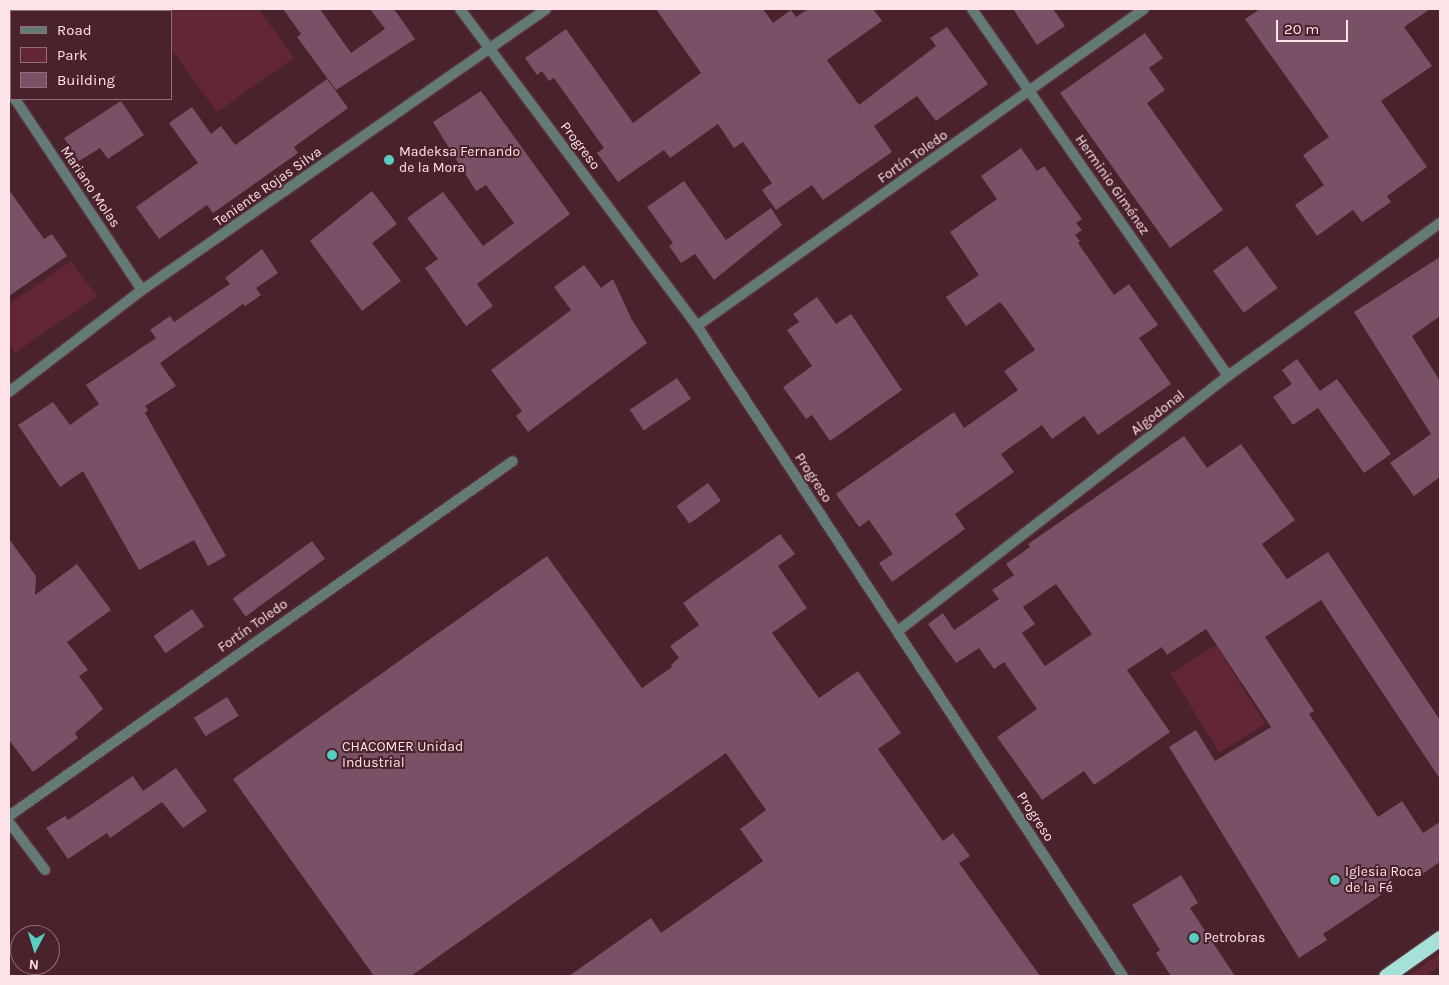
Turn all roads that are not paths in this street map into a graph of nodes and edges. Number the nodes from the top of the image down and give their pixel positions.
1 (460, 9) edge
2 (546, 9) edge
3 (972, 9) edge
4 (1144, 9) edge
5 (491, 50) junction
6 (1029, 91) junction
7 (16, 100) edge
8 (1440, 223) edge
9 (142, 290) junction
10 (696, 326) junction
11 (1228, 376) junction
12 (9, 392) edge
13 (513, 461) dead end
14 (898, 631) junction
15 (9, 816) edge
16 (9, 822) edge
17 (45, 870) dead end
18 (1440, 938) edge
19 (1123, 976) edge
20 (1386, 976) edge

1 - 5 street, Progreso
2 - 5 street, Teniente Rojas Silva
3 - 6 street, Herminio Giménez
4 - 6 street, Fortín Toledo
5 - 9 street, Teniente Rojas Silva
5 - 10 street, Progreso
6 - 10 street, Fortín Toledo
6 - 11 street, Herminio Giménez
7 - 9 street, Mariano Molas
8 - 11 street, Algodonal
9 - 12 street, Teniente Rojas Silva
10 - 14 street, Progreso
11 - 14 street, Algodonal
13 - 15 street, Fortín Toledo
14 - 19 street, Progreso
16 - 17 street
18 - 20 highway

